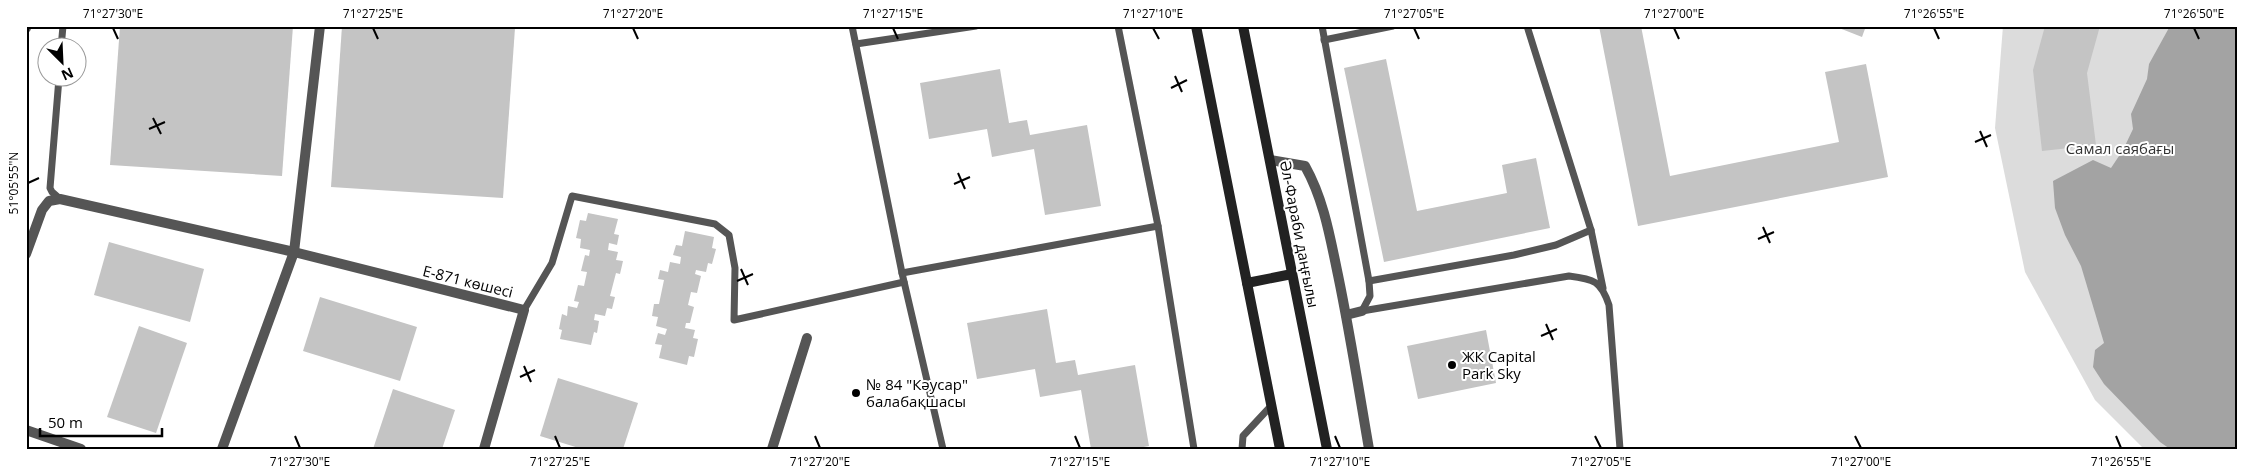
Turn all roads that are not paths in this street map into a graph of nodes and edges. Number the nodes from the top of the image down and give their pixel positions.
1 (320, 26) edge
2 (852, 26) edge
3 (976, 26) edge
4 (1118, 26) edge
5 (1196, 26) edge
6 (1243, 26) edge
7 (1322, 26) edge
8 (1393, 26) edge
9 (1527, 26) edge
10 (1324, 40) junction
11 (856, 44) junction
12 (58, 88) edge
13 (1270, 160) junction
14 (60, 199) junction
15 (1158, 226) junction
16 (1591, 230) junction
17 (294, 252) junction
18 (26, 254) edge
19 (902, 273) junction
20 (1292, 274) junction
21 (1369, 281) junction
22 (904, 282) junction
23 (1247, 283) junction
24 (1603, 288) junction
25 (524, 310) junction
26 (1362, 311) junction
27 (1346, 315) junction
28 (807, 338) dead end
29 (1271, 406) junction
30 (26, 430) edge
31 (81, 449) edge
32 (222, 449) edge
33 (484, 449) edge
34 (772, 449) edge
35 (943, 449) edge
36 (1194, 449) edge
37 (1242, 449) edge
38 (1280, 449) edge
39 (1327, 449) edge
40 (1368, 449) edge
41 (1620, 449) edge

1 - 17 street
2 - 11 lane
3 - 11 lane
4 - 15 lane
5 - 23 main road
6 - 13 main road, Әл-Фараби даңғылы
7 - 10 lane
8 - 10 lane
9 - 16 lane
10 - 21 lane
11 - 19 lane
12 - 14 lane
13 - 20 main road, Әл-Фараби даңғылы
13 - 27 street
14 - 17 street, Е-871 көшесі
14 - 18 street
15 - 19 lane
15 - 36 lane
16 - 21 lane
16 - 24 lane
17 - 25 street, Е-871 көшесі
17 - 32 street
19 - 22 lane
20 - 23 main road
20 - 39 main road, Әл-Фараби даңғылы
21 - 26 lane
22 - 25 lane
22 - 35 lane
23 - 29 main road
24 - 26 lane
24 - 41 lane
25 - 33 street, Е-871 көшесі
26 - 27 street
27 - 40 street
28 - 34 street
29 - 37 lane
29 - 38 main road
30 - 31 street

